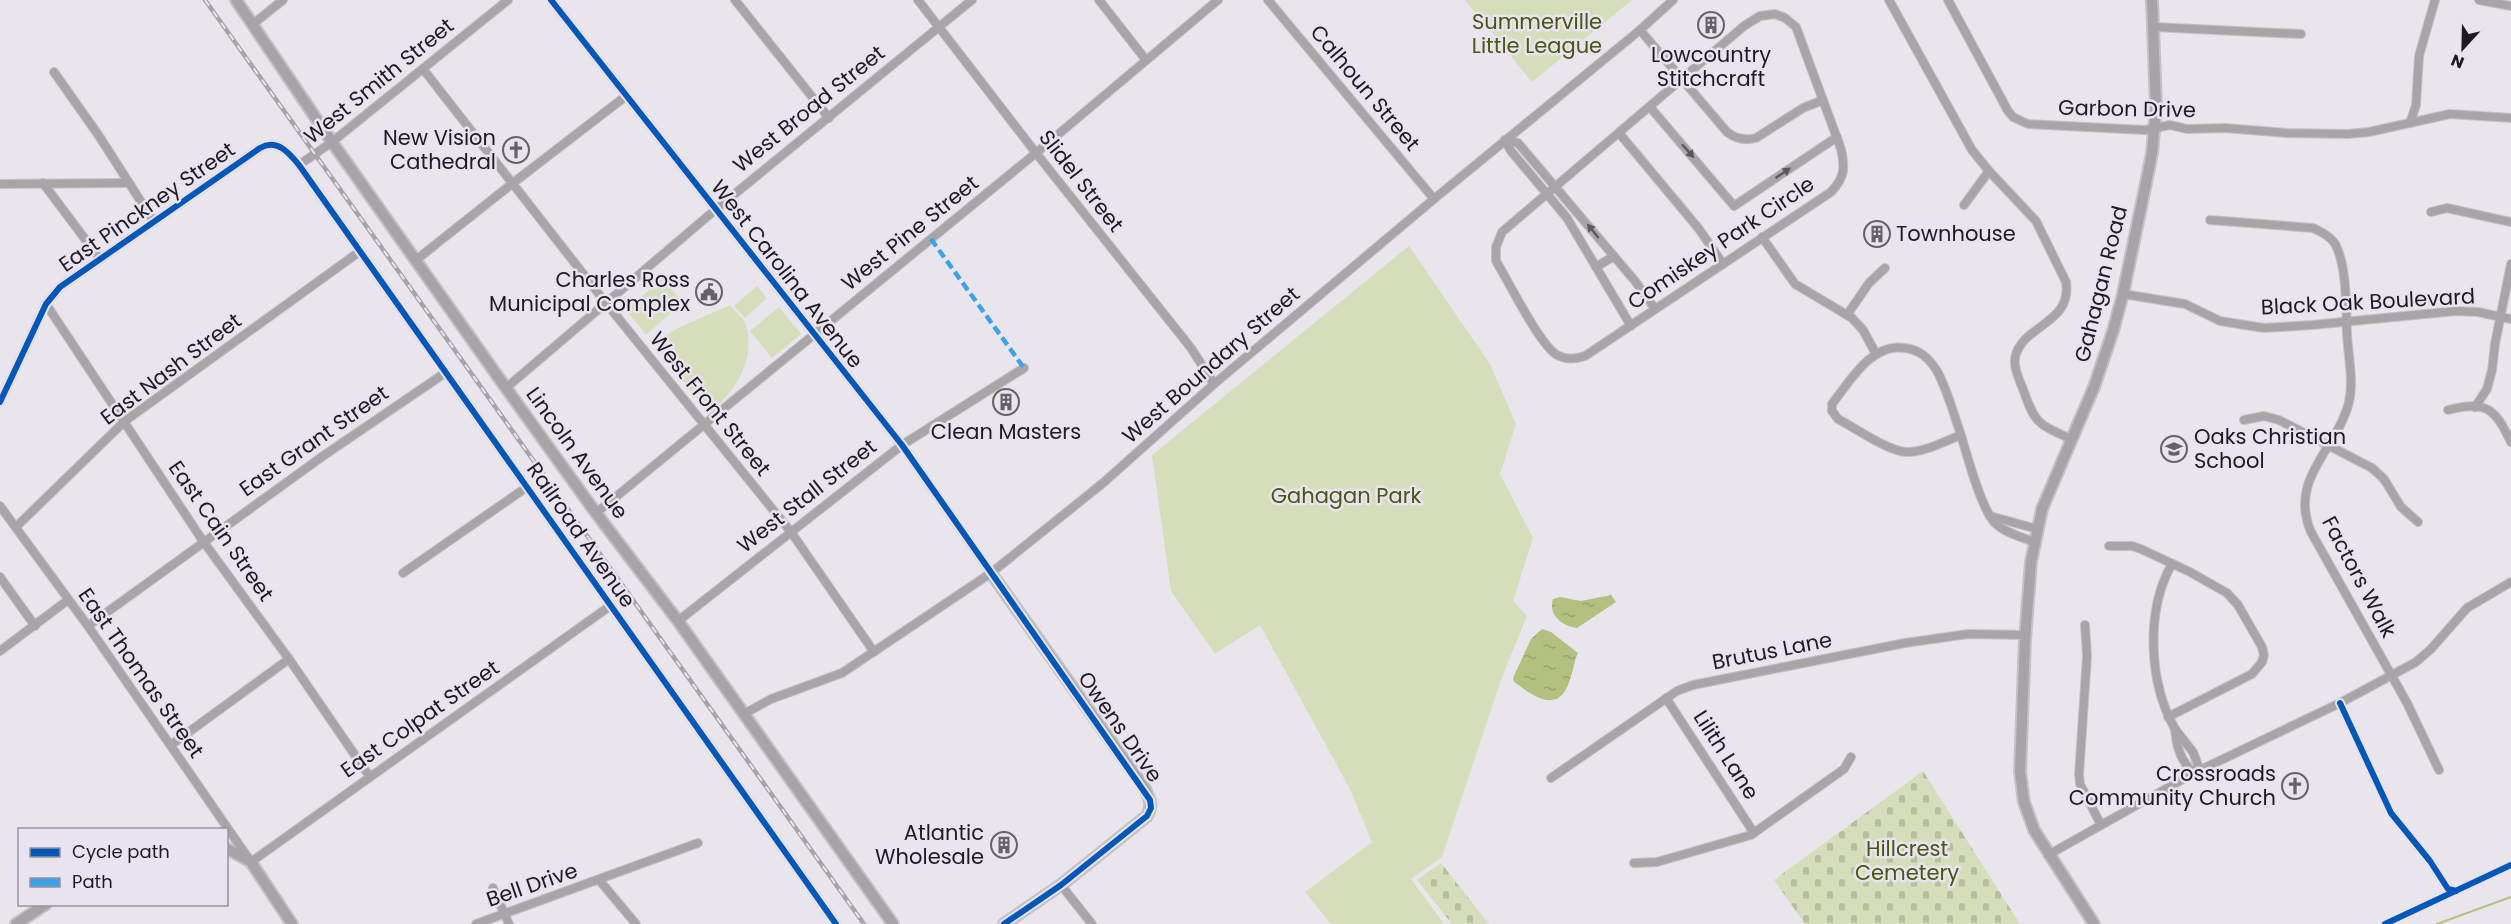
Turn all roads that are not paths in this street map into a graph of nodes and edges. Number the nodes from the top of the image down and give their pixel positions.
1 (236, 0) edge
2 (283, 0) edge
3 (508, 0) edge
4 (551, 0) edge
5 (735, 0) edge
6 (918, 0) edge
7 (972, 0) edge
8 (1099, 0) edge
9 (1218, 0) edge
10 (1268, 0) edge
11 (1673, 0) edge
12 (1889, 0) edge
13 (1948, 0) edge
14 (2152, 0) edge
15 (2435, 0) edge
16 (2480, 0) edge
17 (2511, 6) edge
18 (253, 24) junction
19 (938, 26) junction
20 (2154, 27) junction
21 (1640, 30) junction
22 (2301, 34) dead end
23 (1146, 60) junction
24 (423, 69) junction
25 (54, 72) dead end
26 (1683, 79) junction
27 (626, 96) junction
28 (1823, 100) junction
29 (1650, 107) junction
30 (829, 118) junction
31 (2511, 118) edge
32 (2410, 123) junction
33 (2154, 128) junction
34 (1618, 133) junction
35 (1837, 136) junction
36 (1505, 140) junction
37 (333, 142) junction
38 (1036, 153) junction
39 (299, 165) junction
40 (1989, 171) junction
41 (43, 183) junction
42 (128, 183) junction
43 (513, 183) junction
44 (0, 184) edge
45 (1556, 186) junction
46 (1547, 194) junction
47 (1434, 199) junction
48 (1964, 205) dead end
49 (715, 210) junction
50 (2431, 212) dead end
51 (2210, 220) dead end
52 (154, 222) junction
53 (2511, 222) edge
54 (1762, 237) junction
55 (359, 252) junction
56 (1614, 256) junction
57 (100, 259) junction
58 (416, 260) junction
59 (1723, 264) junction
60 (2511, 264) edge
61 (1596, 267) junction
62 (1885, 268) dead end
63 (2123, 294) junction
64 (606, 303) junction
65 (46, 304) junction
66 (1655, 309) junction
67 (1847, 315) junction
68 (2500, 316) junction
69 (2511, 319) edge
70 (2347, 322) junction
71 (1630, 326) junction
72 (814, 334) junction
73 (1876, 354) junction
74 (1024, 368) dead end
75 (445, 373) junction
76 (1214, 384) junction
77 (506, 388) junction
78 (0, 402) edge
79 (2475, 407) junction
80 (2448, 410) dead end
81 (2244, 420) dead end
82 (125, 421) junction
83 (704, 423) junction
84 (1961, 435) junction
85 (2071, 439) junction
86 (2511, 442) edge
87 (902, 445) junction
88 (2327, 445) junction
89 (527, 487) junction
90 (0, 506) edge
91 (596, 513) junction
92 (1990, 516) junction
93 (2418, 522) dead end
94 (16, 527) junction
95 (2037, 530) junction
96 (790, 532) junction
97 (203, 541) junction
98 (2034, 542) junction
99 (2109, 546) dead end
100 (2172, 564) junction
101 (403, 573) dead end
102 (991, 573) junction
103 (0, 577) edge
104 (2511, 582) edge
105 (68, 600) junction
106 (610, 606) junction
107 (678, 621) junction
108 (2085, 625) dead end
109 (35, 626) junction
110 (88, 626) junction
111 (2026, 637) junction
112 (0, 651) edge
113 (874, 652) junction
114 (289, 659) junction
115 (2392, 675) junction
116 (1666, 698) junction
117 (744, 714) junction
118 (2168, 717) junction
119 (171, 745) junction
120 (1851, 757) dead end
121 (2439, 770) dead end
122 (2194, 773) junction
123 (370, 777) junction
124 (1551, 778) dead end
125 (2101, 825) junction
126 (228, 828) edge
127 (228, 828) edge
128 (1754, 832) junction
129 (698, 843) dead end
130 (228, 849) edge
131 (2048, 855) junction
132 (251, 862) junction
133 (1634, 863) dead end
134 (600, 881) junction
135 (1061, 885) junction
136 (493, 888) dead end
137 (43, 906) edge
138 (502, 913) junction
139 (16, 924) edge
140 (292, 924) edge
141 (476, 924) edge
142 (509, 924) edge
143 (636, 924) edge
144 (836, 924) edge
145 (893, 924) edge
146 (1004, 924) edge
147 (1092, 924) edge
148 (2094, 924) edge

1 - 18 street, Lincoln Avenue
2 - 18 street
3 - 24 street, West Smith Street
4 - 27 street, West Carolina Avenue
5 - 30 street
6 - 19 street, Slidel Street
7 - 19 street, West Broad Street
8 - 23 street
9 - 23 street, West Pine Street
10 - 47 street, Calhoun Street
11 - 21 street, West Boundary Street
12 - 40 street
13 - 33 street, Garbon Drive
14 - 20 street, Gahagan Road
15 - 32 street
16 - 17 street
18 - 37 street, Lincoln Avenue
19 - 30 street, West Broad Street
19 - 38 street, Slidel Street
20 - 22 street
20 - 33 street, Gahagan Road
21 - 26 street
21 - 36 street, West Boundary Street
23 - 38 street, West Pine Street
24 - 37 street, West Smith Street
24 - 43 street, West Front Street
25 - 42 street
26 - 28 street
26 - 28 street, Comiskey Park Circle
26 - 29 street, Comiskey Park Circle
27 - 43 street
27 - 49 street, West Carolina Avenue
28 - 35 street, Comiskey Park Circle
29 - 34 street, Comiskey Park Circle
29 -> 35 street
30 - 49 street, West Broad Street
31 - 32 street, Garbon Drive
32 - 33 street, Garbon Drive
33 - 63 street, Gahagan Road
34 - 45 street, Comiskey Park Circle
34 - 59 street
35 - 54 street, Comiskey Park Circle
36 - 45 street
36 - 46 street
36 - 47 street, West Boundary Street
37 - 39 street, West Smith Street
37 - 58 street, Lincoln Avenue
38 - 72 street, West Pine Street
38 - 76 street, Slidel Street
39 - 52 street, East Pinckney Street
39 - 55 street, Railroad Avenue
40 - 48 street
40 - 85 street
41 - 42 street
41 - 44 street
41 - 57 street
42 - 52 street
43 - 58 street
43 - 64 street, West Front Street
45 - 46 street, Comiskey Park Circle
56 -> 45 street
46 - 61 street
46 - 71 street, Comiskey Park Circle
47 - 76 street, West Boundary Street
49 - 64 street, West Broad Street
49 - 72 street, West Carolina Avenue
50 - 53 street
51 - 70 street, Factors Walk
52 - 57 street, East Pinckney Street
54 - 59 street, Comiskey Park Circle
54 - 67 street
55 - 75 street, Railroad Avenue
55 - 82 street, East Nash Street
56 - 61 street
56 - 66 street
57 - 65 street, East Pinckney Street
58 - 77 street, Lincoln Avenue
59 - 66 street, Comiskey Park Circle
60 - 68 street
61 - 71 street
62 - 67 street
63 - 70 street, Black Oak Boulevard
63 - 85 street, Gahagan Road
64 - 77 street, West Broad Street
64 - 83 street, West Front Street
65 - 78 street, East Pinckney Street
65 - 82 street, East Cain Street
66 - 71 street, Comiskey Park Circle
67 - 73 street
68 - 69 street, Black Oak Boulevard
68 - 70 street, Black Oak Boulevard
68 - 79 street
70 - 88 street, Factors Walk
72 - 83 street, West Pine Street
72 - 87 street, West Carolina Avenue
73 - 84 street
73 - 84 street
74 - 87 street, West Stall Street
75 - 89 street, Railroad Avenue
75 - 97 street, East Grant Street
76 - 102 street, West Boundary Street
77 - 91 street, Lincoln Avenue
79 - 80 street
79 - 86 street
81 - 88 street
82 - 94 street, East Nash Street
82 - 97 street, East Cain Street
83 - 91 street, West Pine Street
83 - 96 street, West Front Street
84 - 92 street
85 - 95 street, Gahagan Road
87 - 96 street, West Stall Street
87 - 102 street, West Carolina Avenue
88 - 93 street
88 - 115 street, Factors Walk
89 - 101 street
89 - 106 street, Railroad Avenue
90 - 94 street, East Thomas Street
91 - 107 street, Lincoln Avenue
92 - 95 street
92 - 98 street
94 - 105 street, East Thomas Street
95 - 98 street, Gahagan Road
96 - 107 street, West Stall Street
96 - 113 street, West Front Street
97 - 110 street, East Grant Street
97 - 114 street, East Cain Street
98 - 111 street, Gahagan Road
99 - 100 street
100 - 118 street
100 - 118 street
102 - 113 street, West Boundary Street
102 - 135 street, Owens Drive
103 - 109 street
104 - 115 street
105 - 109 street
105 - 110 street, East Thomas Street
106 - 123 street, East Colpat Street
106 - 144 street, Railroad Avenue
107 - 117 street, Lincoln Avenue
108 - 125 street
109 - 112 street
110 - 119 street, East Thomas Street
111 - 116 street, Brutus Lane
111 - 131 street, Gahagan Road
113 - 117 street, West Boundary Street
114 - 119 street
114 - 123 street, East Cain Street
115 - 121 street, Factors Walk
115 - 122 street
116 - 124 street, Brutus Lane
116 - 128 street, Lilith Lane
117 - 145 street, Lincoln Avenue
118 - 122 street
119 - 127 street, East Thomas Street
120 - 128 street
122 - 125 street
123 - 132 street, East Colpat Street
125 - 131 street
126 - 132 street, East Thomas Street
128 - 133 street
129 - 134 street, Bell Drive
130 - 132 street
131 - 148 street, Gahagan Road
132 - 140 street
134 - 138 street, Bell Drive
134 - 143 street, Bell Drive
135 - 146 street, Owens Drive
135 - 147 street
136 - 138 street
137 - 139 street
138 - 141 street, Bell Drive
138 - 142 street

